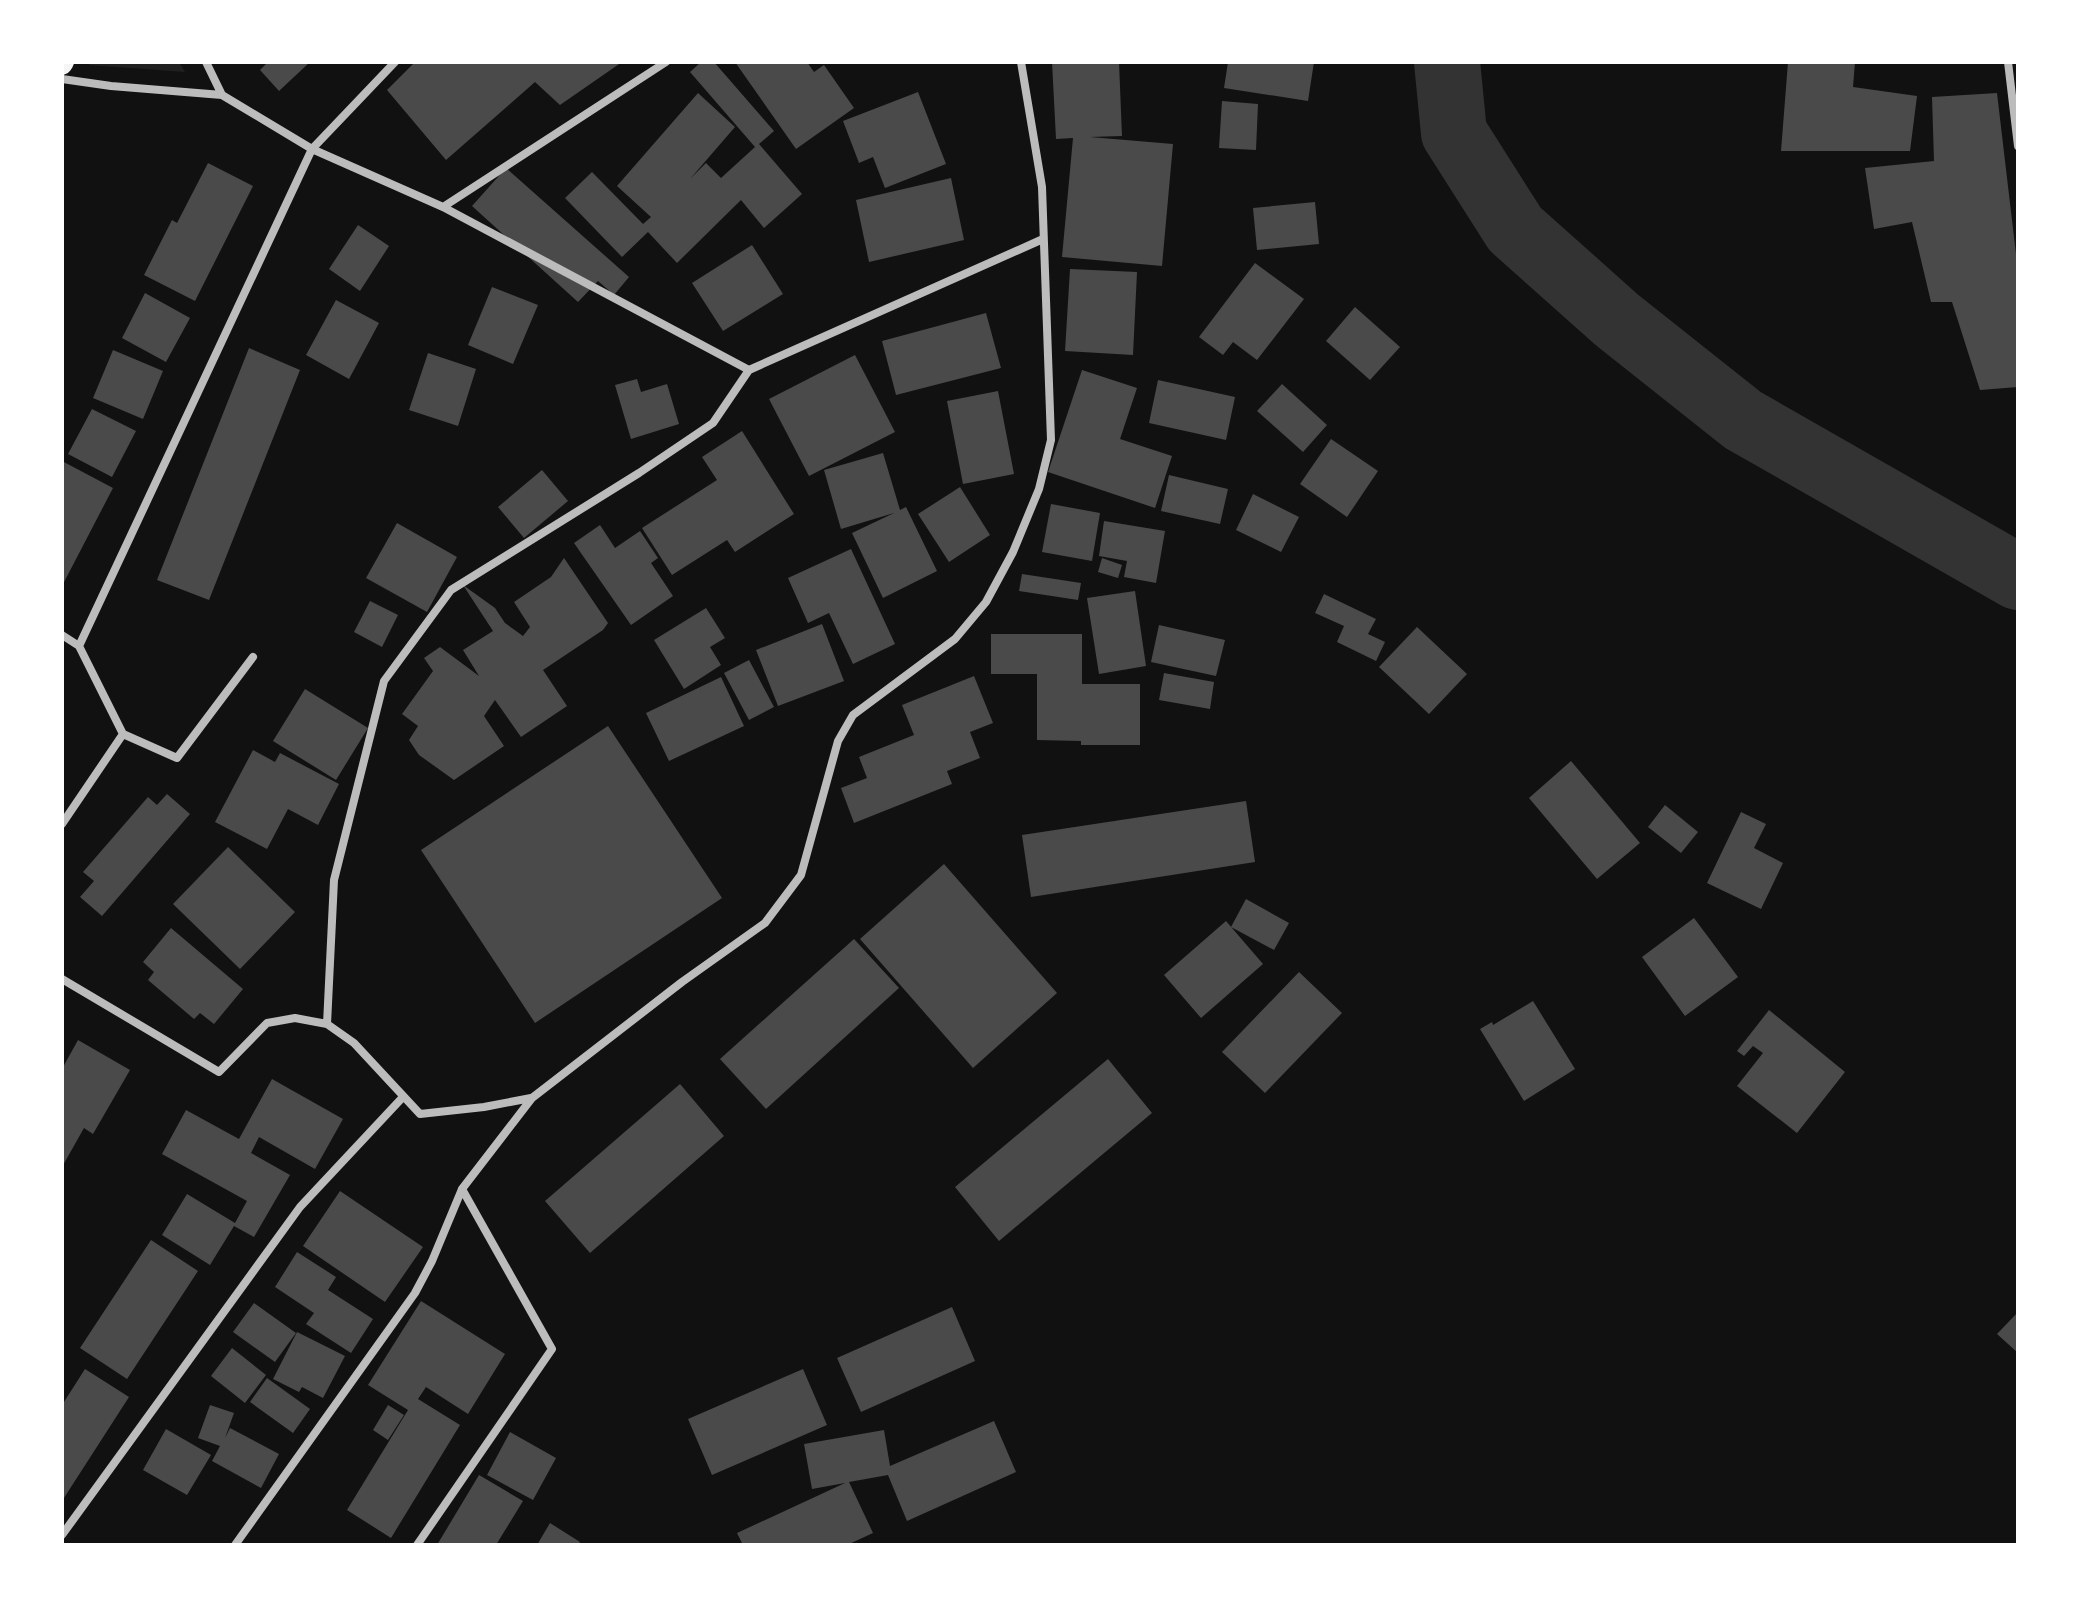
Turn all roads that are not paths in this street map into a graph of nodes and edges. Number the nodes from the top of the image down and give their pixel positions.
1 (206, 62) edge
2 (395, 62) edge
3 (666, 62) edge
4 (1021, 62) edge
5 (2012, 65) edge
6 (62, 79) edge
7 (222, 95) junction
8 (2018, 146) edge
9 (312, 149) junction
10 (443, 207) junction
11 (1043, 239) junction
12 (749, 370) junction
13 (62, 635) edge
14 (79, 646) junction
15 (253, 657) dead end
16 (123, 734) junction
17 (62, 824) edge
18 (62, 979) edge
19 (327, 1024) junction
20 (402, 1098) junction
21 (532, 1098) junction
22 (462, 1189) junction
23 (62, 1535) edge
24 (235, 1545) edge
25 (417, 1545) edge

1 - 7 street
2 - 9 street
3 - 10 street
4 - 11 street
5 - 8 street
6 - 7 street
7 - 9 street
9 - 10 street
9 - 14 street
10 - 12 street
11 - 12 street
11 - 21 street
12 - 19 street
13 - 14 street
14 - 16 street
15 - 16 street
16 - 17 street
18 - 19 street
19 - 20 street
20 - 21 street
20 - 23 street
21 - 22 street
22 - 24 street
22 - 25 street

